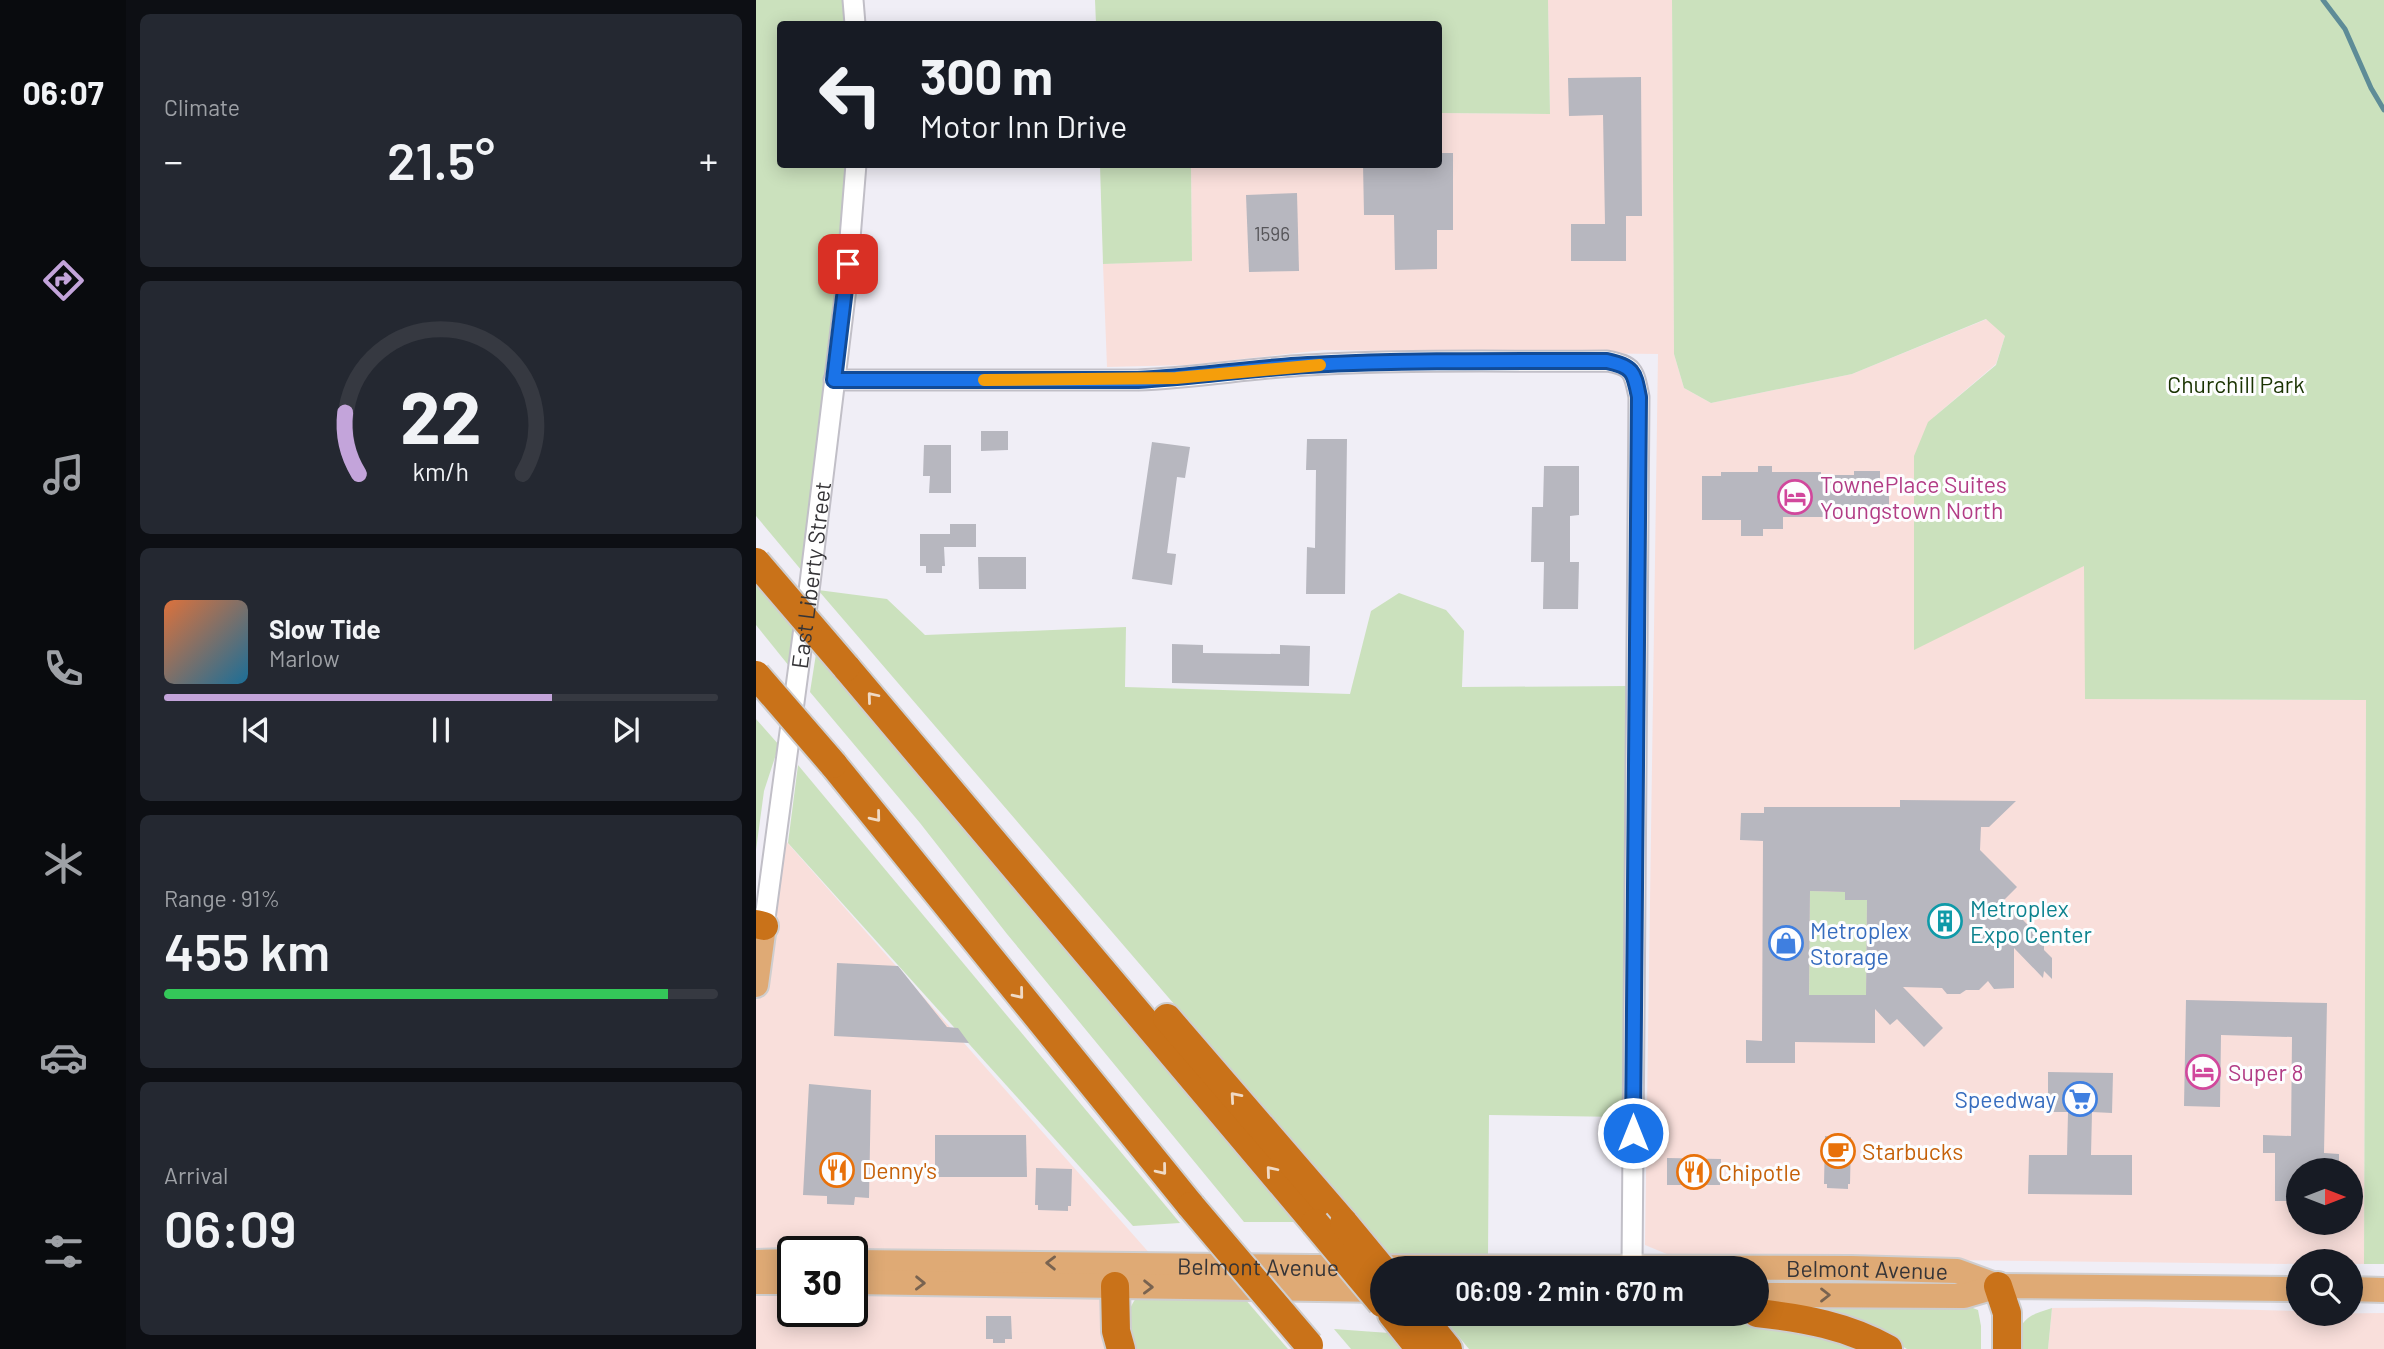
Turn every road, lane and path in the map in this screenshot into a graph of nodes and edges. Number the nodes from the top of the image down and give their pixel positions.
1 (853, 0) edge
2 (855, 21) edge
3 (856, 168) edge
4 (834, 380) junction
5 (756, 562) edge
6 (756, 675) edge
7 (893, 722) junction
8 (760, 925) edge
9 (756, 985) edge
10 (1371, 1256) edge
11 (1632, 1256) edge
12 (777, 1261) edge
13 (756, 1262) edge
14 (868, 1263) edge
15 (1769, 1268) edge
16 (1370, 1272) edge
17 (1114, 1275) junction
18 (756, 1282) edge
19 (777, 1282) edge
20 (868, 1282) edge
21 (1998, 1286) junction
22 (1370, 1289) edge
23 (1370, 1289) edge
24 (2286, 1289) edge
25 (2363, 1289) edge
26 (2384, 1290) edge
27 (1769, 1295) edge
28 (1769, 1314) edge
29 (1310, 1347) edge
30 (1121, 1349) edge
31 (1888, 1349) edge
32 (1991, 1349) edge
33 (2007, 1349) edge

1 - 2 street
3 - 4 street, East Liberty Street
4 - 8 street, East Liberty Street
4 - 11 street
7 -> 5 highway, bridge
6 -> 29 highway, bridge
10 -> 7 highway, bridge
22 -> 7 highway, bridge
8 - 9 main road, East Liberty Street
12 - 13 main road
17 -> 14 main road, Belmont Avenue
15 - 21 main road, Belmont Avenue
16 - 17 main road, Belmont Avenue
20 -> 17 main road, Belmont Avenue
17 -> 23 main road, Belmont Avenue
17 - 30 highway
18 - 19 main road
21 - 24 main road, Belmont Avenue
27 -> 21 main road, Belmont Avenue
21 - 32 highway
21 - 33 highway
25 - 26 main road
28 - 31 highway

